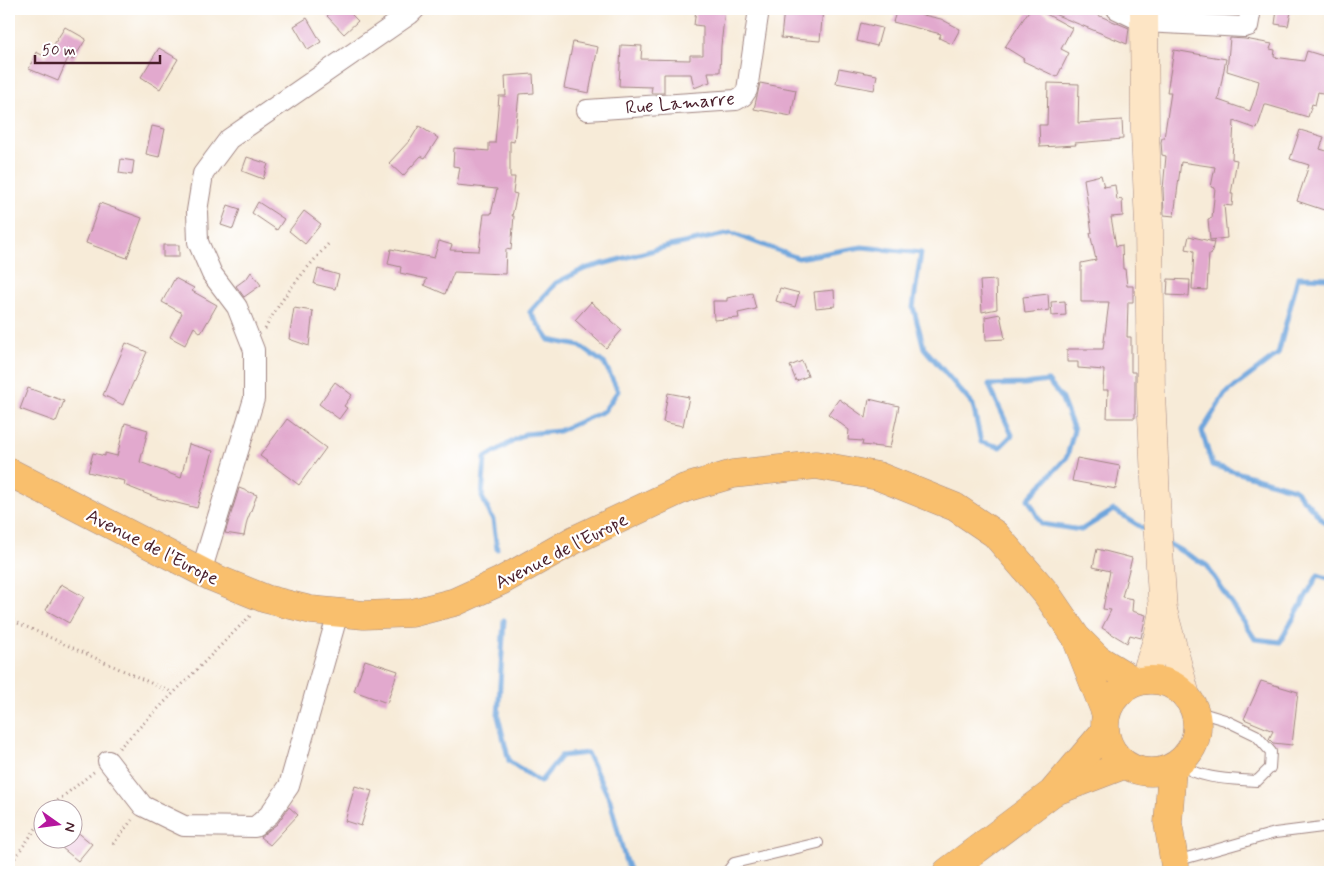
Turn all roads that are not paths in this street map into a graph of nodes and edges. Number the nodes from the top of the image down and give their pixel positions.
1 (415, 9) edge
2 (759, 9) edge
3 (1117, 9) edge
4 (1251, 9) edge
5 (1144, 16) edge
6 (587, 110) dead end
7 (9, 472) edge
8 (201, 572) junction
9 (1162, 611) junction
10 (338, 613) junction
11 (1076, 637) junction
12 (1140, 681) junction
13 (1191, 703) junction
14 (1105, 723) junction
15 (108, 761) road end
16 (1175, 766) junction
17 (1134, 769) junction
18 (1052, 793) junction
19 (1168, 823) junction
20 (1330, 826) edge
21 (818, 843) dead end
22 (1175, 867) edge
23 (726, 872) edge
24 (947, 872) edge

1 - 8 street
2 - 6 street, Rue Lamarre
3 - 5 street
4 - 5 street
5 - 9 main road
7 - 8 main road, Avenue de l'Europe
8 - 10 main road, Avenue de l'Europe
9 - 12 main road
9 - 13 main road
10 - 11 main road, Avenue de l'Europe
10 - 15 street
11 - 12 main road, Avenue de l'Europe
11 - 14 main road, Avenue de l'Europe
12 - 13 main road
12 - 14 main road
13 - 16 main road
13 - 16 lane
14 - 17 main road
14 - 18 main road
16 - 17 main road
16 - 19 main road
17 - 18 main road
17 - 19 main road
18 - 24 main road
19 - 22 main road
20 - 22 lane
21 - 23 lane

